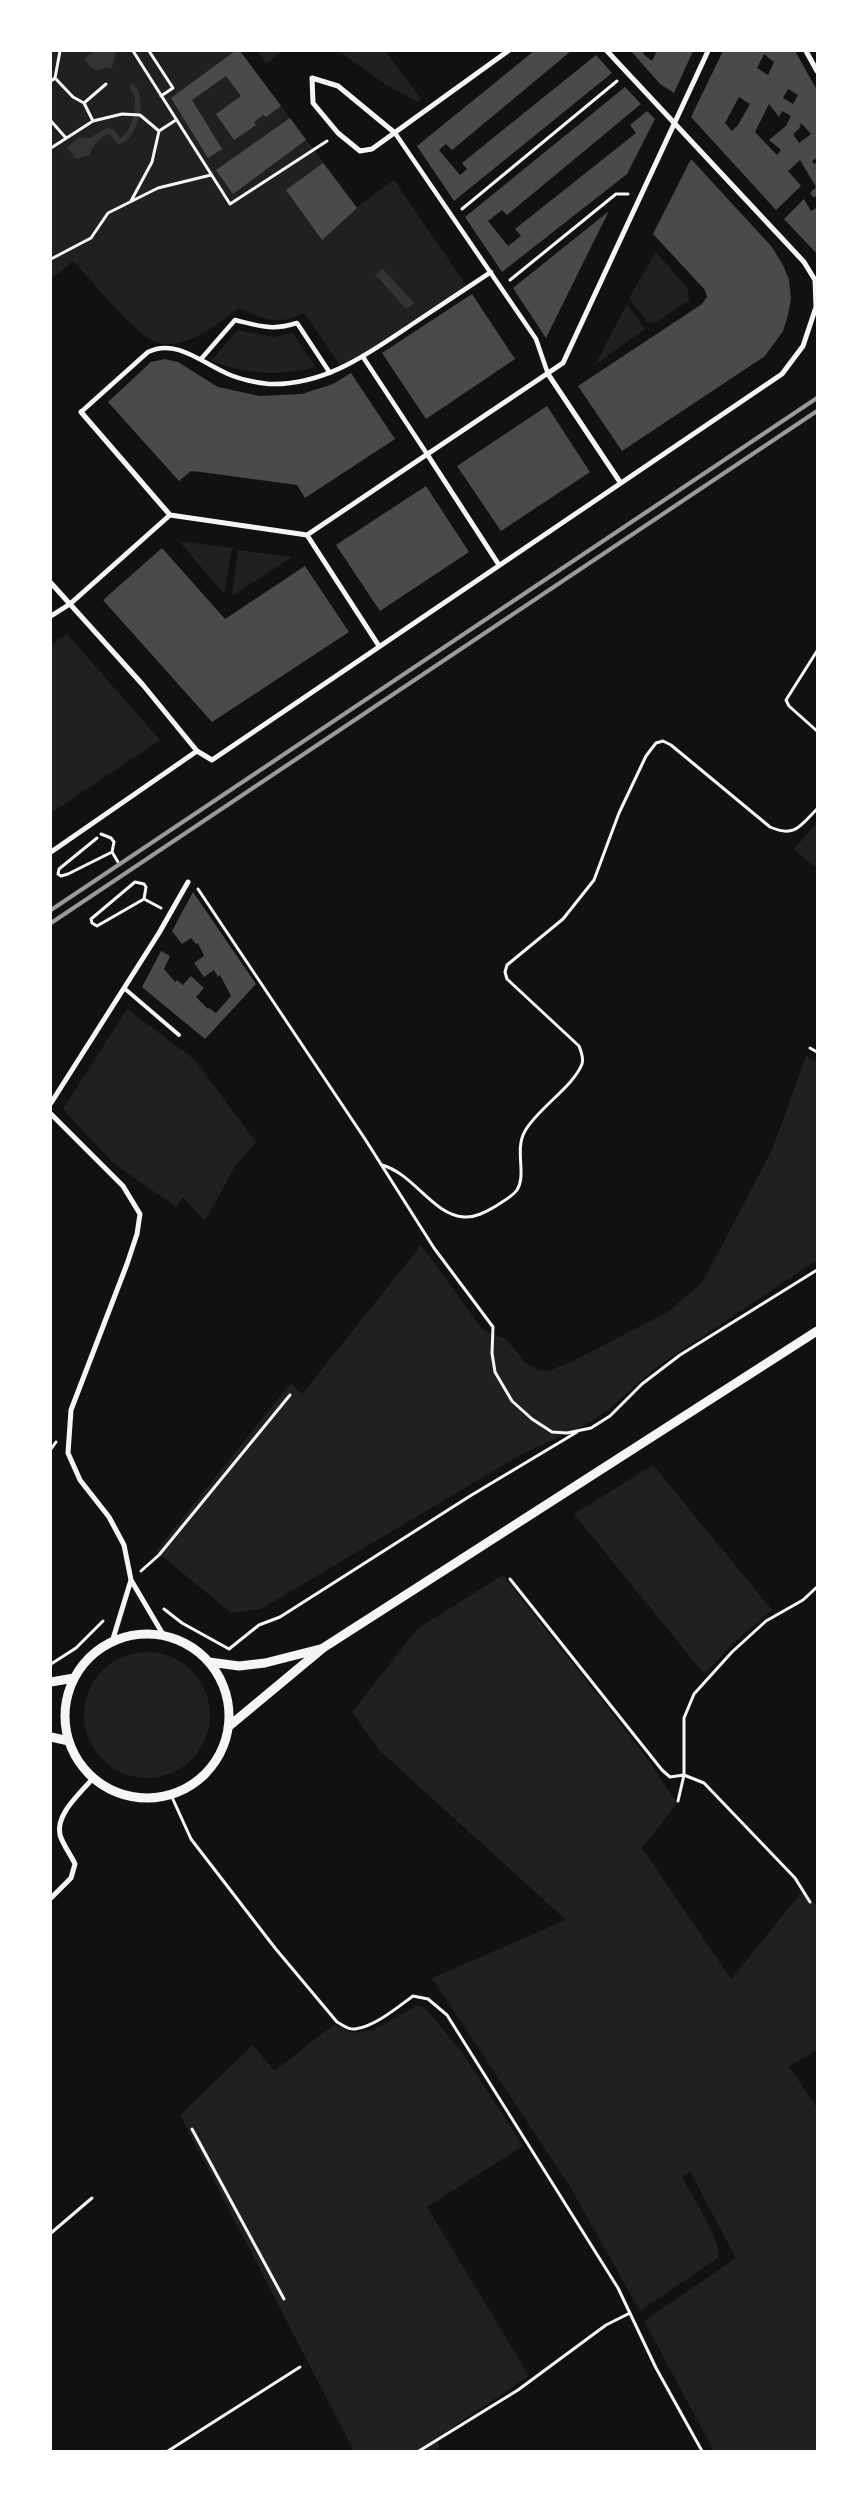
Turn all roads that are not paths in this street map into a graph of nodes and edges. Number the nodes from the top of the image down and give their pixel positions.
1 (508, 51) edge
2 (607, 51) edge
3 (708, 51) edge
4 (806, 51) edge
5 (817, 71) edge
6 (674, 122) junction
7 (395, 133) junction
8 (491, 272) junction
9 (816, 279) edge
10 (363, 357) junction
11 (201, 359) junction
12 (330, 373) junction
13 (548, 374) junction
14 (81, 412) joint
15 (427, 454) junction
16 (620, 482) junction
17 (170, 515) junction
18 (307, 535) junction
19 (499, 565) junction
20 (51, 584) edge
21 (70, 604) junction
22 (51, 616) edge
23 (380, 646) junction
24 (197, 751) junction
25 (51, 852) edge
26 (188, 882) road end
27 (124, 988) junction
28 (180, 1035) dead end
29 (51, 1104) edge
30 (51, 1114) edge
31 (817, 1332) edge
32 (131, 1580) junction
33 (164, 1636) junction
34 (112, 1642) junction
35 (322, 1648) junction
36 (209, 1662) junction
37 (74, 1678) junction
38 (51, 1682) edge
39 (228, 1727) junction
40 (51, 1737) edge
41 (69, 1741) junction
42 (93, 1778) junction
43 (51, 1898) edge

1 - 7 street
2 - 6 street
3 - 6 street
4 - 5 street
6 - 9 street
6 - 13 street
7 - 7 street
7 - 8 street
8 - 10 street
8 - 13 street
9 - 16 street
10 - 12 street
10 - 15 street
11 - 12 street
11 - 12 street
11 - 14 street
13 - 15 street
13 - 16 street
14 - 17 street
15 - 18 street
15 - 19 street
16 - 19 street
17 - 18 street
17 - 21 street
18 - 23 street
19 - 23 street
20 - 21 street
21 - 22 street
21 - 24 street
23 - 24 street
24 - 25 street
26 - 27 street
27 - 28 lane
27 - 29 street
30 - 32 street
31 - 35 street
32 - 33 street
32 - 34 street
33 - 34 street
33 - 36 street
34 - 37 street
35 - 36 street
35 - 39 street
36 - 39 street
37 - 38 street
37 - 41 street
39 - 42 street
40 - 41 street
41 - 42 street
42 - 43 street

